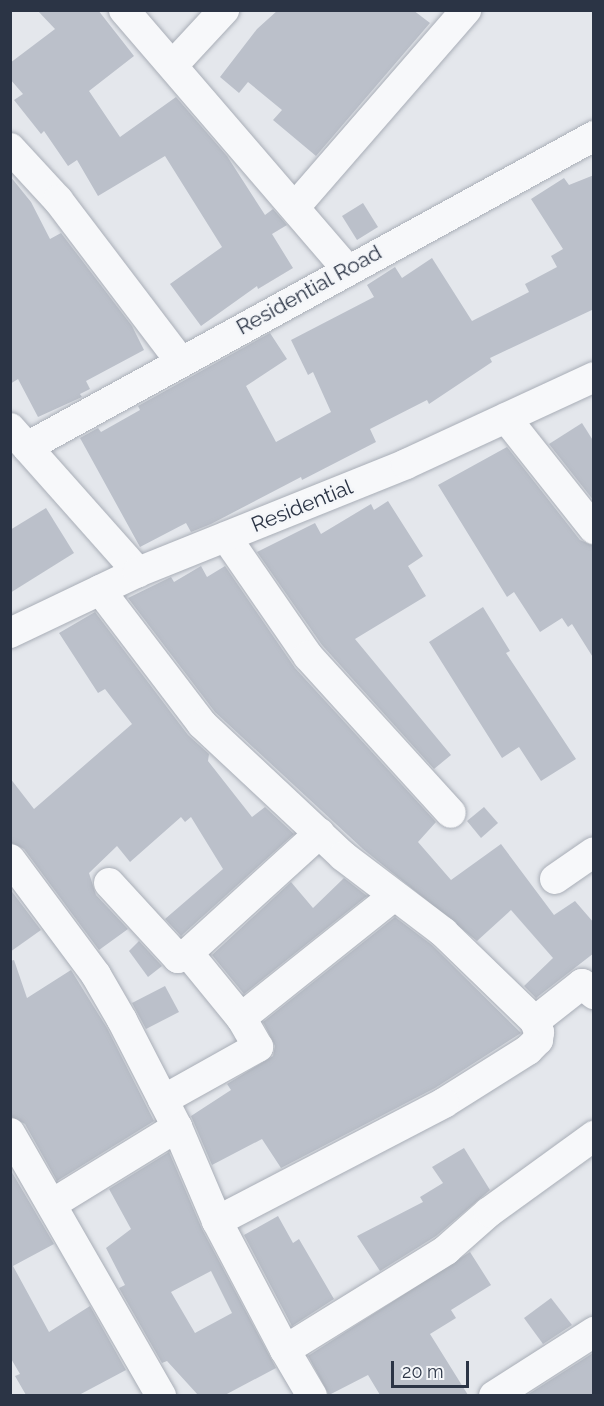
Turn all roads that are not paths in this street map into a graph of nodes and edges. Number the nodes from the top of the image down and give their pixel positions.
1 (124, 10) edge
2 (224, 10) edge
3 (466, 10) edge
4 (174, 64) junction
5 (594, 136) edge
6 (10, 148) edge
7 (295, 207) junction
8 (347, 268) junction
9 (180, 361) junction
10 (593, 378) edge
11 (506, 418) junction
12 (19, 437) edge
13 (594, 529) edge
14 (226, 537) junction
15 (138, 572) junction
16 (100, 590) junction
17 (10, 633) edge
18 (451, 813) dead end
19 (320, 833) junction
20 (594, 852) edge
21 (10, 860) edge
22 (555, 879) dead end
23 (109, 883) dead end
24 (394, 896) junction
25 (188, 953) junction
26 (594, 994) edge
27 (241, 1018) junction
28 (535, 1021) junction
29 (163, 1100) junction
30 (177, 1127) junction
31 (10, 1133) edge
32 (594, 1136) edge
33 (52, 1204) junction
34 (217, 1221) junction
35 (594, 1332) edge
36 (285, 1350) junction
37 (506, 1392) edge
38 (162, 1395) edge
39 (312, 1395) edge

1 - 4 street
2 - 4 street
3 - 7 street
4 - 7 street
5 - 8 street, Residential Road
6 - 9 street
7 - 8 street
8 - 9 street, Residential Road
9 - 12 street, Residential Road
10 - 11 street, Residential
11 - 13 street
11 - 14 street, Residential
12 - 15 street
14 - 15 street, Residential
14 - 18 street
15 - 16 street, Residential
16 - 17 street, Residential
16 - 19 street
19 - 24 street
19 - 25 street
20 - 22 street
21 - 29 street
23 - 25 street
24 - 27 street
24 - 28 street
25 - 27 street
26 - 28 street
27 - 29 street
28 - 34 street
29 - 30 street
30 - 33 street
30 - 34 street
31 - 33 street
32 - 36 street
33 - 38 street
34 - 36 street
35 - 37 street
36 - 39 street

